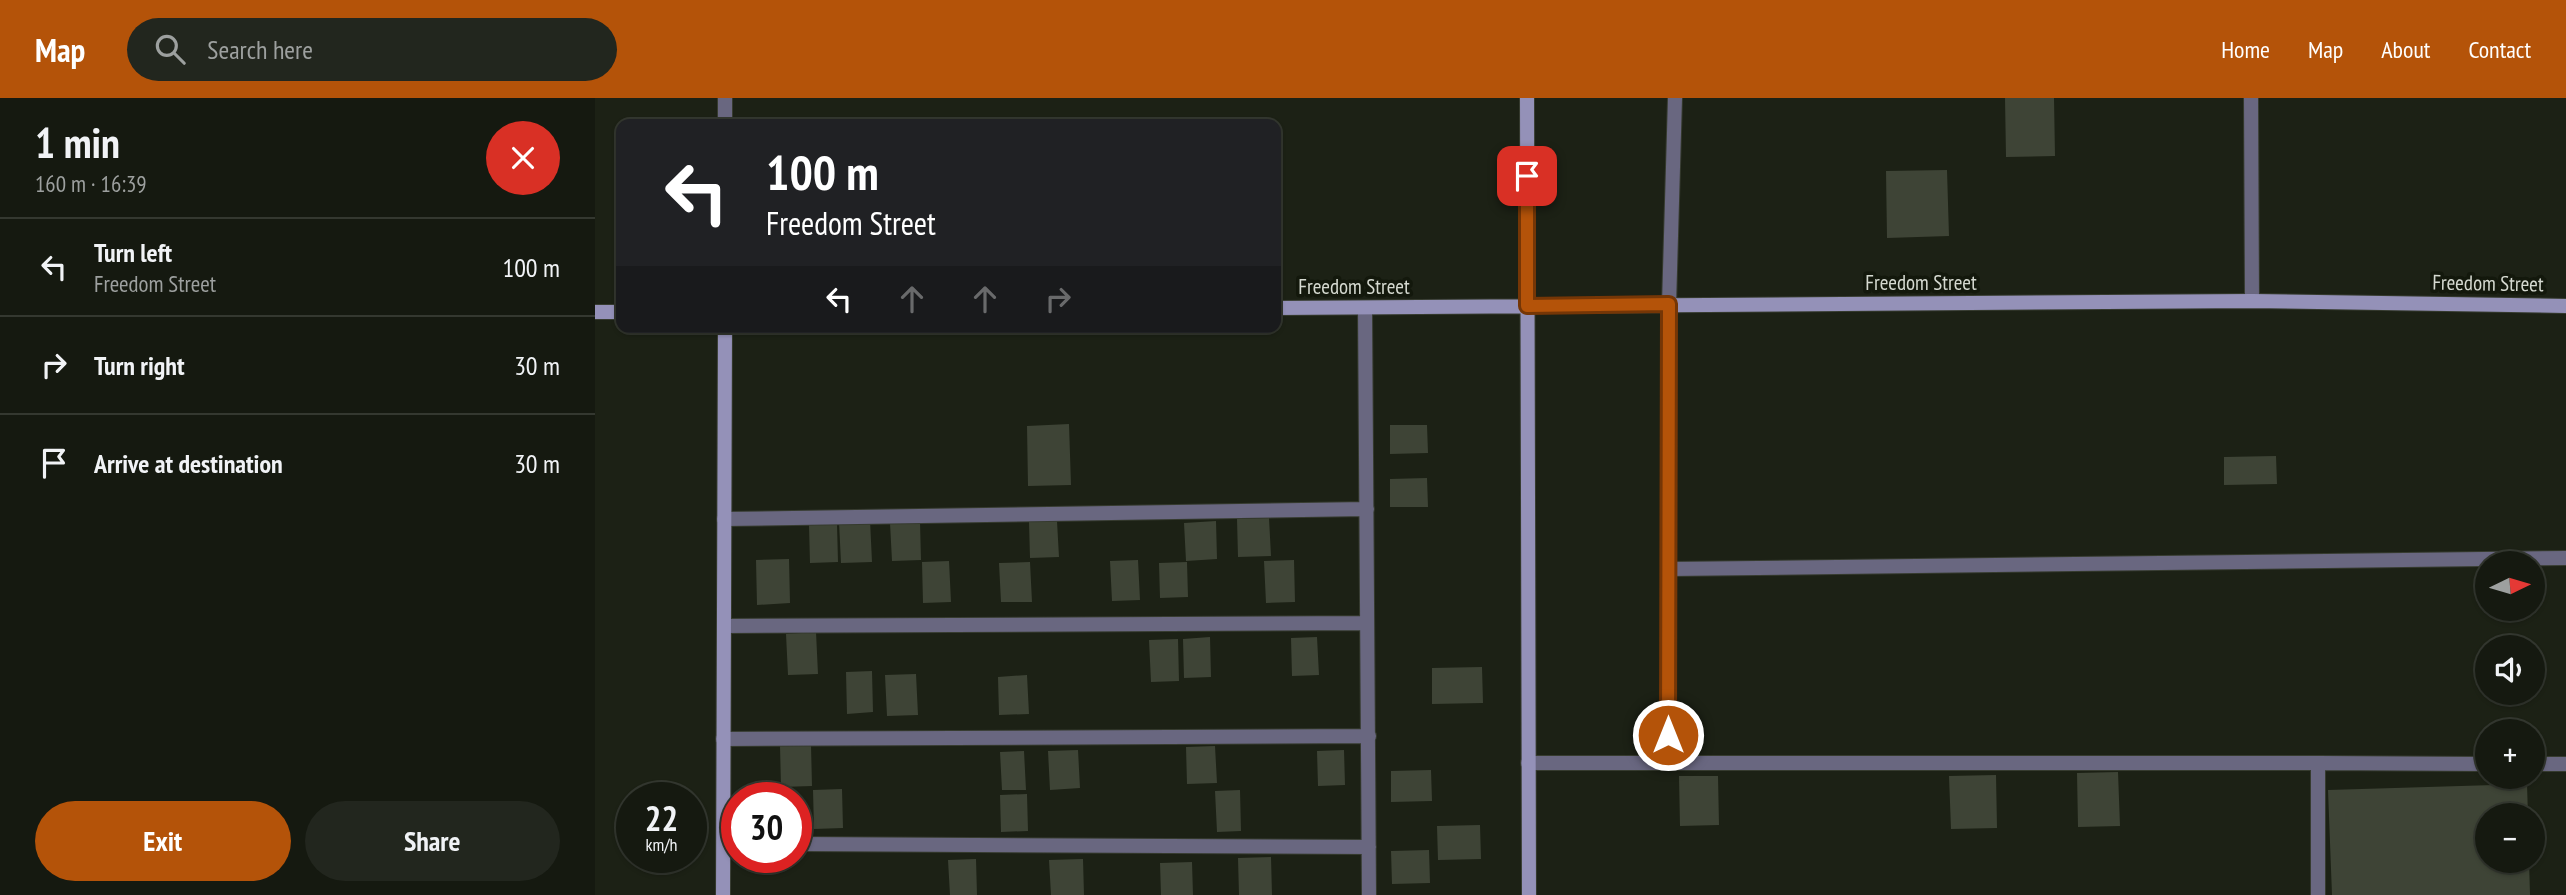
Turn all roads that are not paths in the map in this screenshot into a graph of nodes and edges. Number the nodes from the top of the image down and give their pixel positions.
1 (725, 98) edge
2 (1527, 98) edge
3 (1675, 98) edge
4 (2251, 98) edge
5 (725, 119) edge
6 (2252, 301) junction
7 (1669, 304) junction
8 (1527, 306) junction
9 (2566, 306) edge
10 (1281, 308) edge
11 (1365, 308) junction
12 (595, 312) edge
13 (616, 312) edge
14 (725, 333) edge
15 (1367, 509) junction
16 (724, 519) junction
17 (2566, 558) edge
18 (1669, 569) junction
19 (1367, 623) junction
20 (724, 626) junction
21 (1369, 736) junction
22 (723, 739) junction
23 (1668, 763) junction
24 (2319, 763) junction
25 (1528, 764) junction
26 (2475, 764) edge
27 (2545, 764) edge
28 (2566, 764) edge
29 (726, 782) edge
30 (812, 844) edge
31 (1369, 848) junction
32 (726, 873) edge
33 (723, 895) edge
34 (1369, 895) edge
35 (1529, 895) edge
36 (2318, 895) edge

1 - 5 street
2 - 8 street
3 - 7 street
4 - 6 street
6 - 7 street, Freedom Street
6 - 9 street, Freedom Street
7 - 8 street, Freedom Street
7 - 18 street
8 - 11 street, Freedom Street
8 - 25 street
10 - 11 street, Freedom Street
11 - 15 street
12 - 13 street
14 - 16 street
15 - 16 street
15 - 19 street
16 - 20 street
17 - 18 street
18 - 23 street
19 - 20 street
19 - 21 street
20 - 22 street
21 - 22 street
21 - 31 street
22 - 29 street
23 - 24 street
23 - 25 street
24 - 26 street
24 - 36 street
25 - 35 street
27 - 28 street
30 - 31 street
31 - 34 street
32 - 33 street

